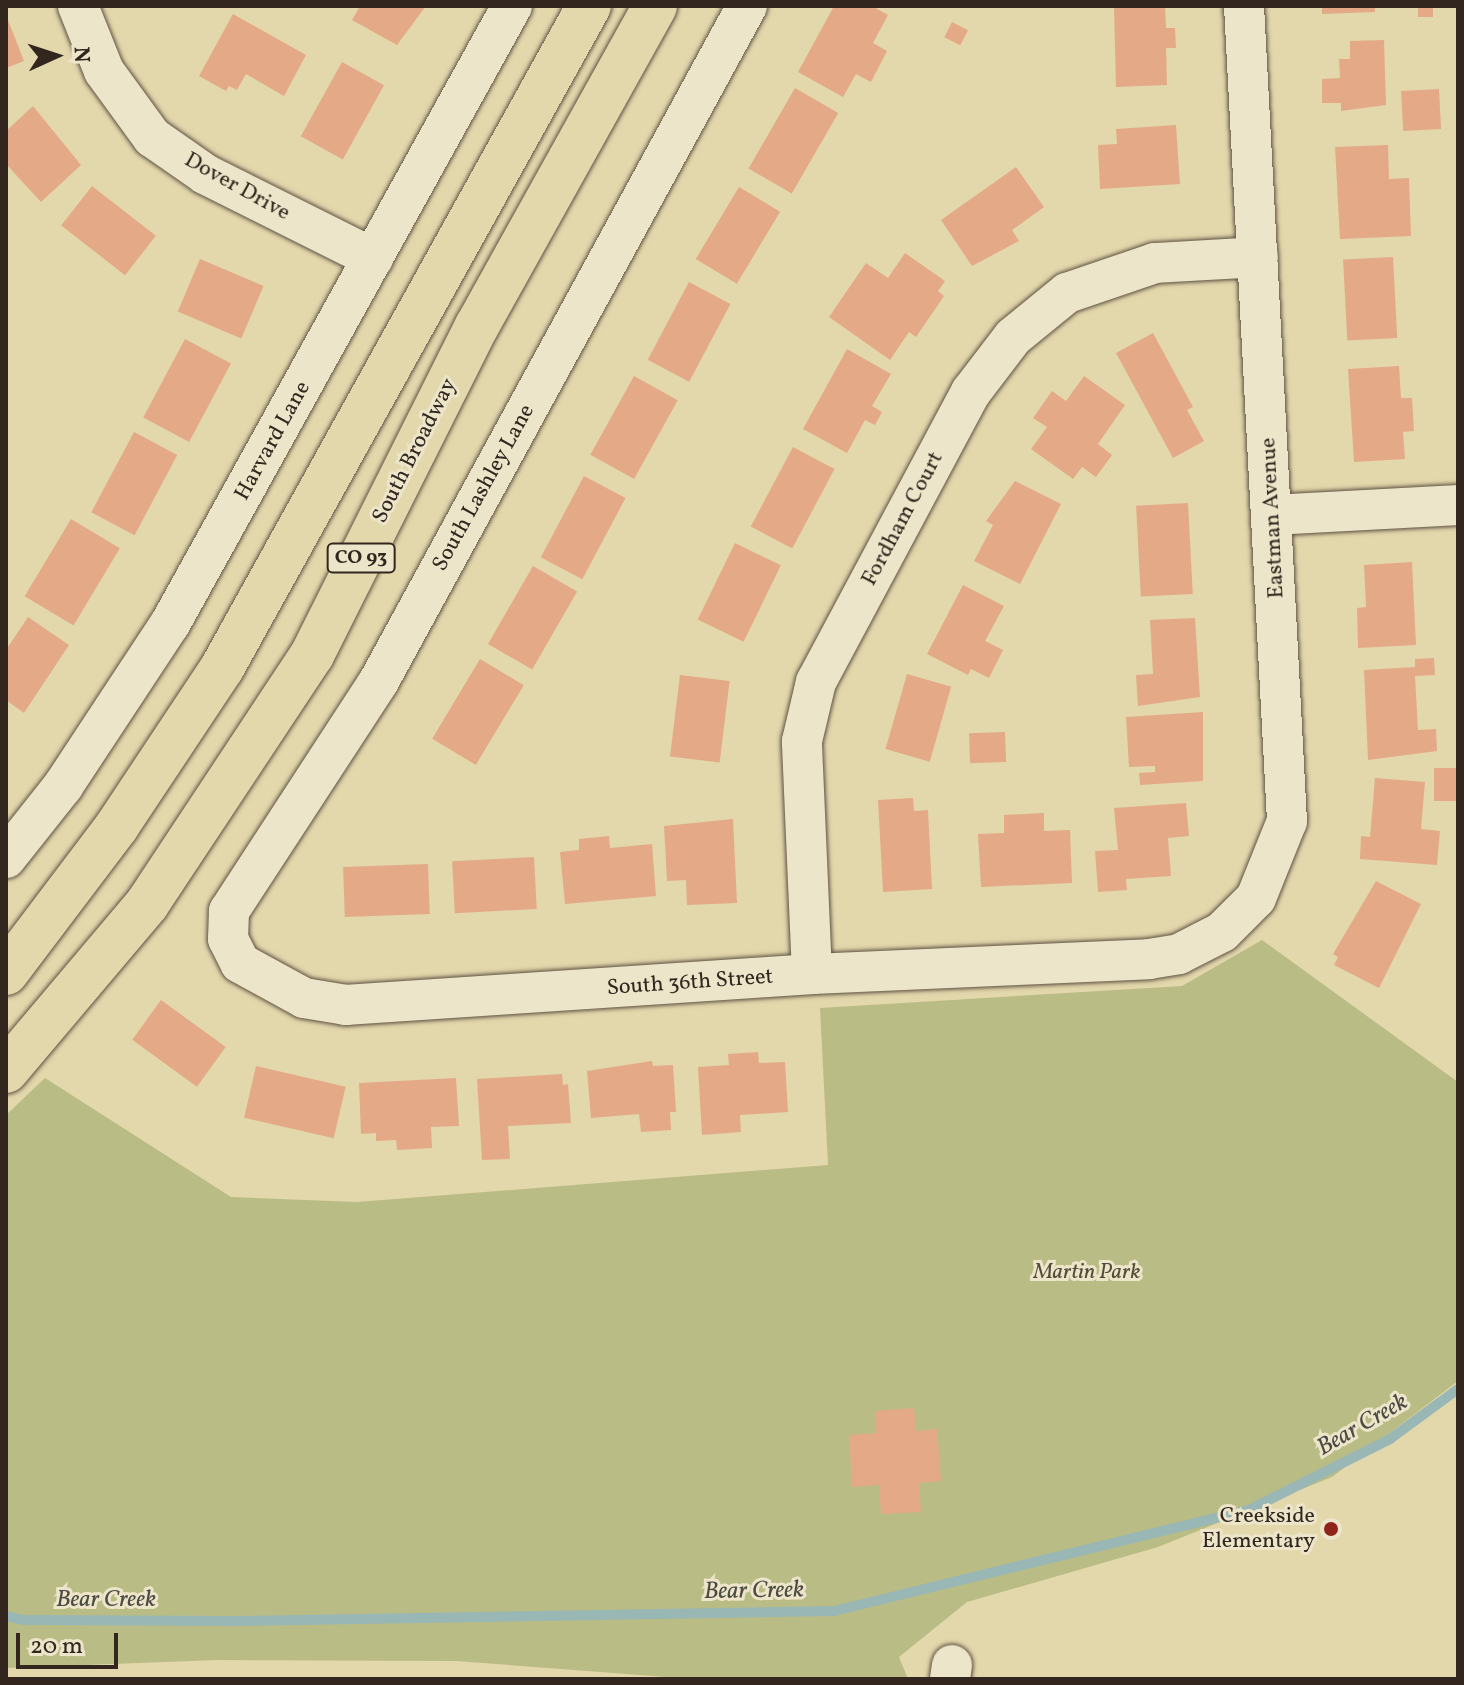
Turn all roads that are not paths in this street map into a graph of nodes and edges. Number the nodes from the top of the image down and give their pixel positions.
1 (78, 6) edge
2 (512, 6) edge
3 (589, 6) edge
4 (655, 6) edge
5 (747, 6) edge
6 (1244, 6) edge
7 (1258, 257) junction
8 (373, 258) junction
9 (1458, 505) edge
10 (1273, 515) junction
11 (6, 858) edge
12 (1149, 959) joint
13 (240, 963) joint
14 (6, 973) edge
15 (812, 974) junction
16 (6, 1071) edge

1 - 8 street, Dover Drive
2 - 8 street, Harvard Lane
3 - 14 main road, CO 93
4 - 16 main road, South Broadway / CO 93
5 - 13 street, South Lashley Lane
6 - 7 street, Eastman Avenue
7 - 10 street, Eastman Avenue
7 - 15 street, Fordham Court
8 - 11 street, Harvard Lane
9 - 10 street
10 - 12 street, Eastman Avenue
12 - 15 street, South 36th Street
13 - 15 street, South 36th Street

